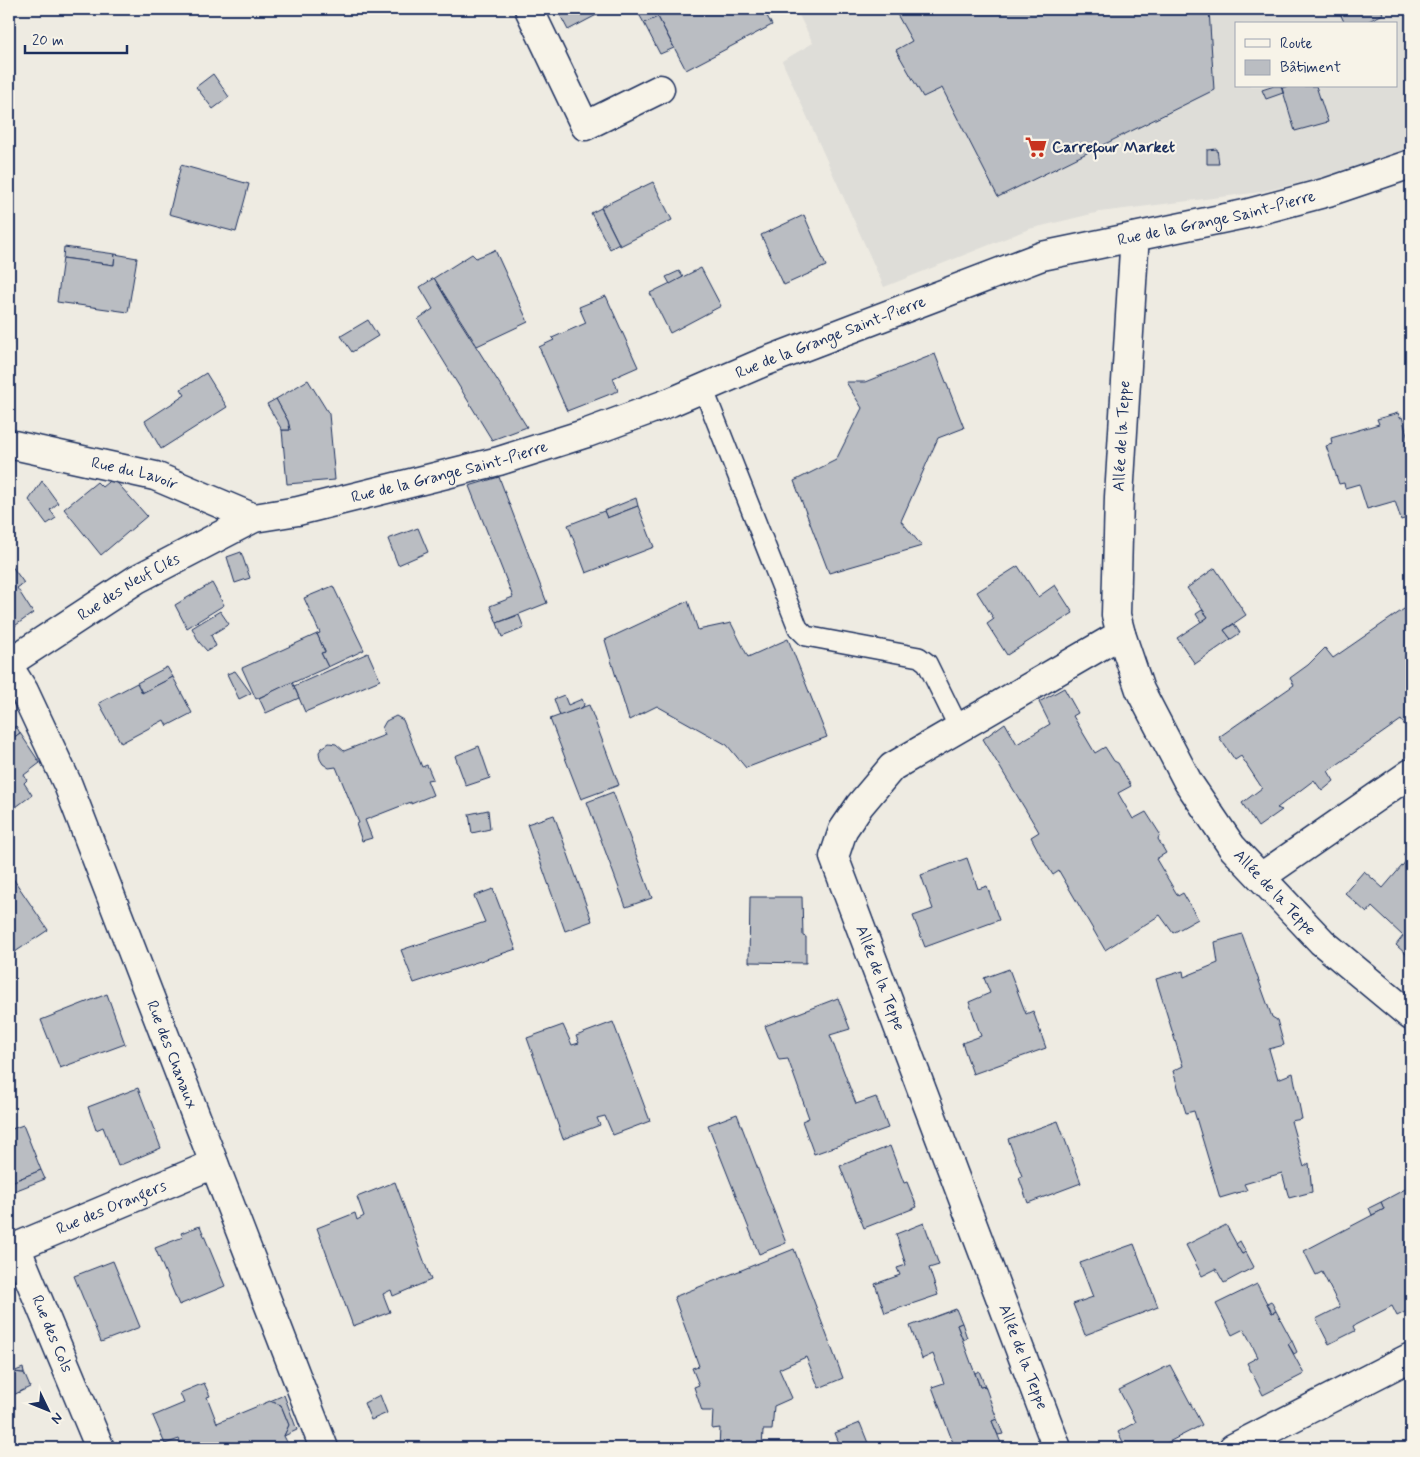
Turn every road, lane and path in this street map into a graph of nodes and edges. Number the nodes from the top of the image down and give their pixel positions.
1 (528, 9) edge
2 (660, 89) dead end
3 (1411, 164) edge
4 (1133, 238) junction
5 (703, 388) junction
6 (9, 444) edge
7 (254, 518) junction
8 (1121, 634) junction
9 (9, 665) edge
10 (959, 728) junction
11 (1411, 773) edge
12 (1261, 877) junction
13 (1411, 1016) edge
14 (214, 1164) junction
15 (12, 1248) edge
16 (1411, 1357) edge
17 (100, 1448) edge
18 (324, 1448) edge
19 (1057, 1448) edge
20 (1234, 1448) edge

1 - 2 street
3 - 4 street, Rue de la Grange Saint-Pierre
4 - 5 street, Rue de la Grange Saint-Pierre
4 - 8 street, Allée de la Teppe
5 - 7 street, Rue de la Grange Saint-Pierre
5 - 10 lane
6 - 7 street, Rue du Lavoir
7 - 9 street, Rue des Neuf Clés
8 - 10 street, Allée de la Teppe
8 - 12 street, Allée de la Teppe
9 - 14 street, Rue des Chanaux
10 - 19 street, Allée de la Teppe
11 - 12 street
12 - 13 street, Allée de la Teppe
14 - 15 street, Rue des Orangers
14 - 18 street, Rue des Chanaux
15 - 17 street, Rue des Cols
16 - 20 street

